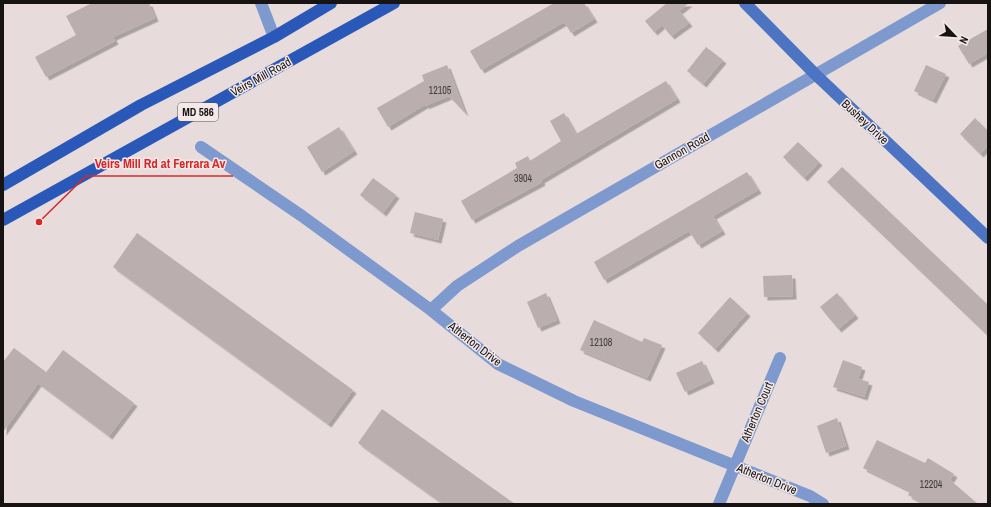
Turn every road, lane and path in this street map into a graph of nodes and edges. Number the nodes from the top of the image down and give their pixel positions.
1 (261, 3) edge
2 (331, 3) edge
3 (394, 3) edge
4 (745, 3) edge
5 (940, 3) edge
6 (274, 37) junction
7 (814, 74) junction
8 (201, 147) dead end
9 (3, 185) edge
10 (3, 220) edge
11 (988, 238) edge
12 (431, 310) junction
13 (780, 358) dead end
14 (735, 466) junction
15 (719, 504) edge
16 (823, 504) edge

1 - 6 street
2 - 6 main road, MD 586
3 - 10 main road, Veirs Mill Road / MD 586
4 - 7 street, Bushey Drive
5 - 7 street, Gannon Road
6 - 9 main road, MD 586
7 - 11 street, Bushey Drive
7 - 12 street, Gannon Road
8 - 12 street, Atherton Drive
12 - 14 street, Atherton Drive
13 - 14 street, Atherton Court
14 - 15 street, Atherton Court
14 - 16 street, Atherton Drive

